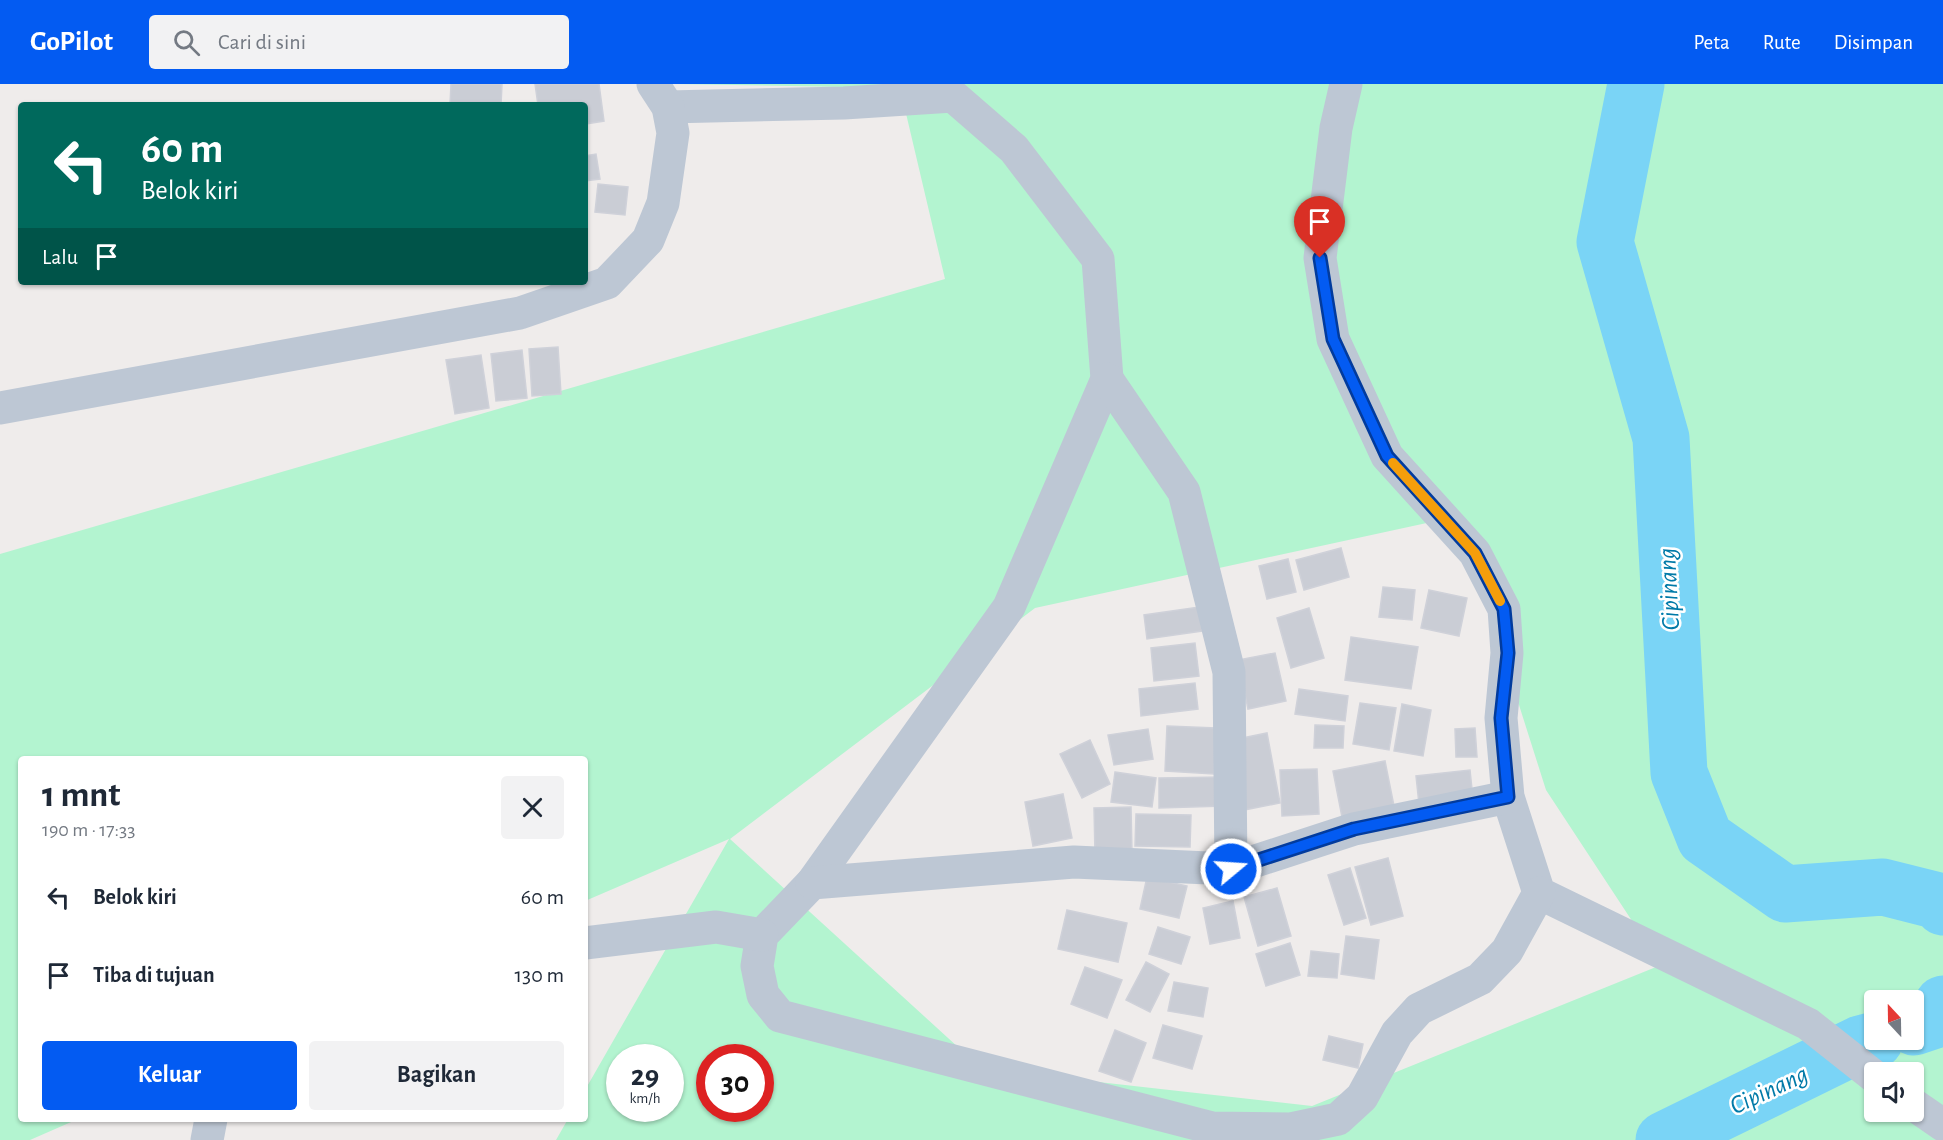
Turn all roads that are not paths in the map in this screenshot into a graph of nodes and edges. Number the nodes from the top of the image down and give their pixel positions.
1 (1346, 84) edge
2 (660, 95) edge
3 (1107, 379) junction
4 (0, 408) edge
5 (1508, 797) junction
6 (1231, 869) junction
7 (812, 883) junction
8 (1539, 893) junction
9 (762, 935) junction
10 (588, 943) edge
11 (1864, 1068) edge
12 (1924, 1112) edge
13 (210, 1122) edge
14 (1943, 1125) edge
15 (207, 1140) edge

1 - 5 street
2 - 3 street
2 - 4 street
3 - 6 street
3 - 7 street
5 - 6 street
5 - 8 street
6 - 7 street
7 - 9 street
8 - 9 street
8 - 11 street
9 - 10 street
12 - 14 street
13 - 15 street

